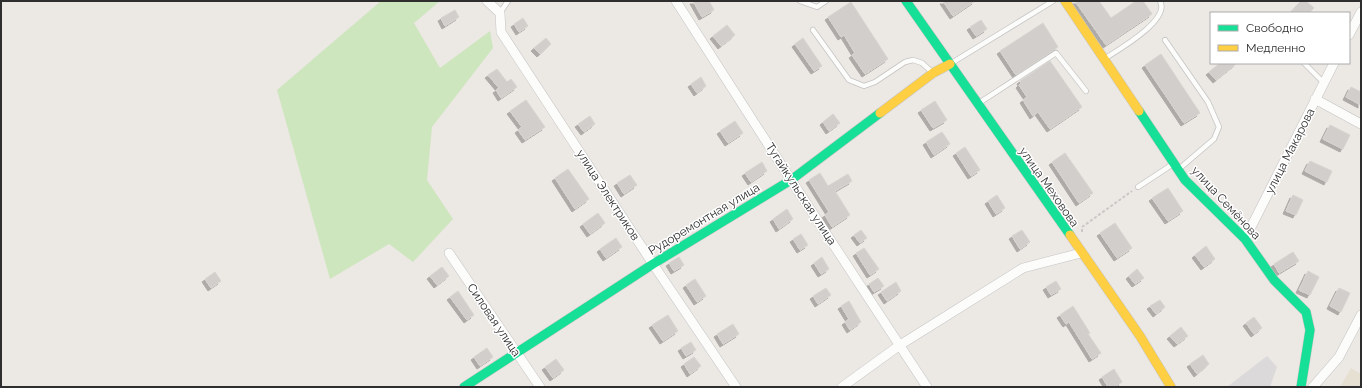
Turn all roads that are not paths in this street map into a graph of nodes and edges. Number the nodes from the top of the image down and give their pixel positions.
1 (487, 1) edge
2 (508, 1) edge
3 (676, 1) edge
4 (800, 1) edge
5 (826, 1) edge
6 (906, 1) edge
7 (1053, 1) edge
8 (1065, 1) edge
9 (1160, 1) edge
10 (1361, 12) edge
11 (500, 13) junction
12 (813, 30) dead end
13 (1350, 33) edge
14 (1165, 40) dead end
15 (1104, 59) junction
16 (950, 64) junction
17 (1305, 64) edge
18 (1334, 64) edge
19 (933, 73) junction
20 (1324, 83) junction
21 (1086, 91) dead end
22 (1316, 99) junction
23 (978, 104) junction
24 (1361, 124) edge
25 (1177, 166) junction
26 (791, 180) junction
27 (1138, 187) road end
28 (1246, 239) junction
29 (449, 253) dead end
30 (1081, 253) junction
31 (653, 264) junction
32 (1361, 315) edge
33 (900, 345) junction
34 (516, 352) junction
35 (464, 387) edge
36 (540, 387) edge
37 (736, 387) edge
38 (842, 387) edge
39 (927, 387) edge
40 (1171, 387) edge
41 (1301, 387) edge
42 (1313, 387) edge

1 - 11 street
2 - 11 lane
3 - 26 street, Тугайкульская улица
4 - 5 lane
6 - 16 street, улица Меховова
7 - 16 lane
8 - 15 street, улица Семёнова
9 - 15 lane
10 - 13 street
11 - 31 street, улица Электриков
12 - 19 lane
14 - 25 lane
15 - 25 street, улица Семёнова
16 - 19 street, Рудоремонтная улица
16 - 23 street, улица Меховова
17 - 20 lane
18 - 20 street, улица Макарова
19 - 26 street, Рудоремонтная улица
20 - 22 street, улица Макарова
21 - 23 lane
22 - 24 street
22 - 28 street, улица Макарова
23 - 30 street, улица Меховова
25 - 27 lane
25 - 28 street, улица Семёнова
26 - 31 street, Рудоремонтная улица
26 - 33 street, Тугайкульская улица
28 - 41 street, улица Семёнова
29 - 34 street, Силовая улица
30 - 33 street
30 - 40 street, улица Меховова
31 - 34 street, Рудоремонтная улица
31 - 37 street, улица Электриков
32 - 42 street
33 - 38 street
33 - 39 street, Тугайкульская улица
34 - 35 street, Рудоремонтная улица
34 - 36 street, Силовая улица

